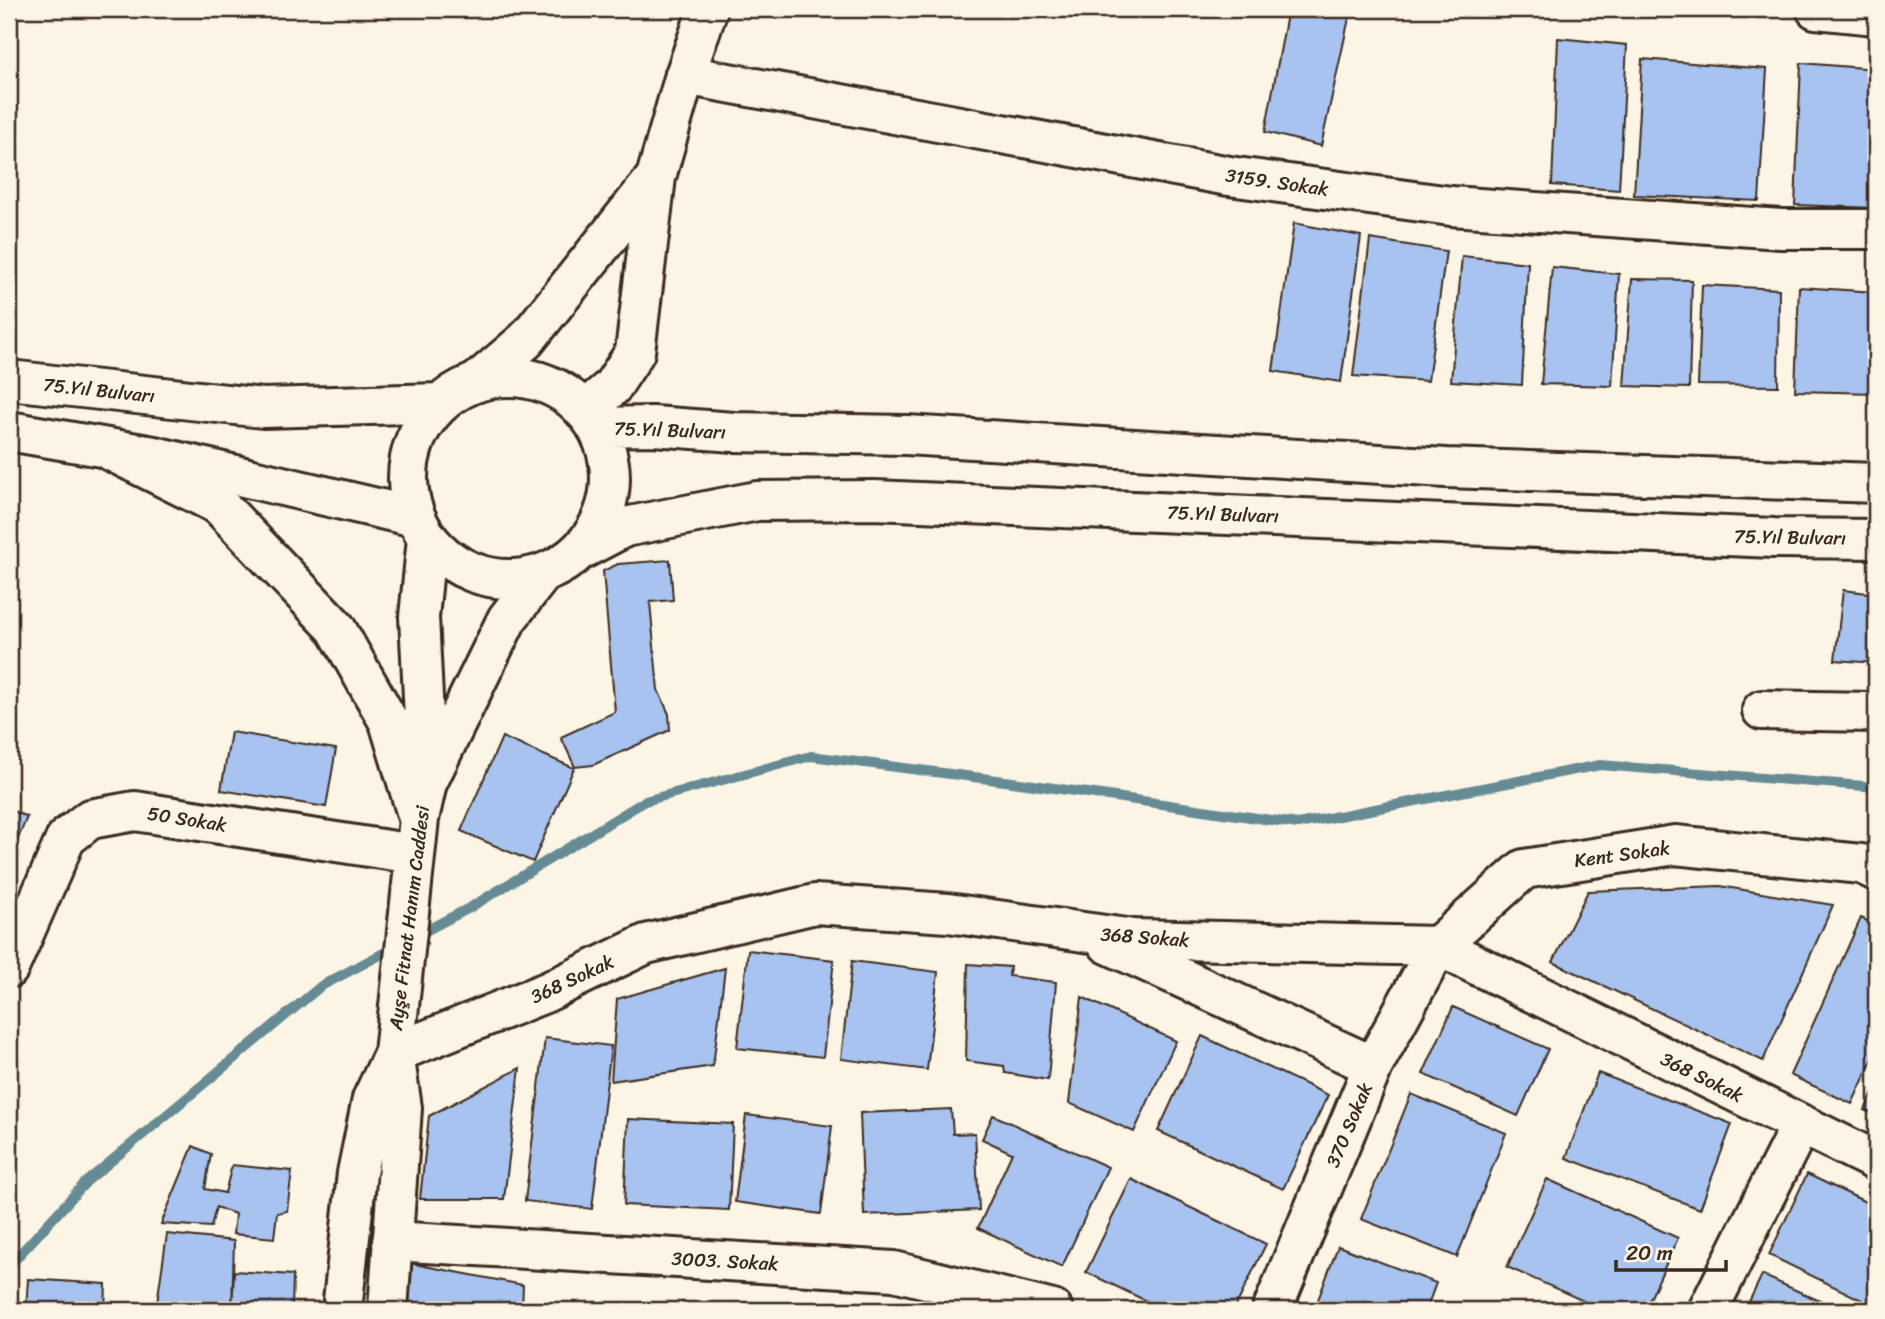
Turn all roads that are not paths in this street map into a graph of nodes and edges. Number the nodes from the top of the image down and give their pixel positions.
1 (708, 9) edge
2 (1816, 9) edge
3 (1876, 15) edge
4 (685, 75) junction
5 (656, 177) junction
6 (1876, 229) edge
7 (9, 380) edge
8 (477, 382) junction
9 (441, 403) junction
10 (590, 419) junction
11 (9, 431) edge
12 (105, 448) junction
13 (1876, 483) edge
14 (421, 527) junction
15 (1876, 539) edge
16 (579, 551) junction
17 (542, 573) junction
18 (1762, 710) dead end
19 (1876, 712) edge
20 (420, 819) junction
21 (1876, 871) edge
22 (1081, 932) junction
23 (1438, 946) junction
24 (9, 968) edge
25 (394, 1054) junction
26 (1373, 1066) junction
27 (1800, 1126) junction
28 (1876, 1161) edge
29 (392, 1241) junction
30 (342, 1310) edge
31 (388, 1310) edge
32 (1054, 1310) edge
33 (1272, 1310) edge
34 (1708, 1310) edge

1 - 4 street
2 - 3 street
4 - 5 street
4 - 6 street, 3159. Sokak
5 - 8 street
5 - 10 street
7 - 9 street, 75.Yıl Bulvarı
8 - 9 street
8 - 10 street
9 - 14 street
10 - 13 street, 75.Yıl Bulvarı
10 - 16 street
11 - 12 street
12 - 14 street
12 - 20 street
14 - 17 street
14 - 20 street, Ayşe Fitnat Hanım Caddesi
15 - 16 street, 75.Yıl Bulvarı
16 - 17 street
17 - 20 street, Ayşe Fitnat Hanım Caddesi
18 - 19 street
20 - 24 street, 50 Sokak
20 - 25 street, Ayşe Fitnat Hanım Caddesi
21 - 23 street, Kent Sokak
22 - 23 street, 368 Sokak
22 - 25 street, 368 Sokak
22 - 26 street
23 - 26 street, 370 Sokak
23 - 27 street, 368 Sokak
25 - 29 street, Ayşe Fitnat Hanım Caddesi
25 - 30 street, Ayşe Fitnat Hanım Caddesi
26 - 33 street, 370 Sokak
27 - 28 street, 368 Sokak
27 - 34 street
29 - 31 street, Ayşe Fitnat Hanım Caddesi
29 - 32 street, 3003. Sokak

